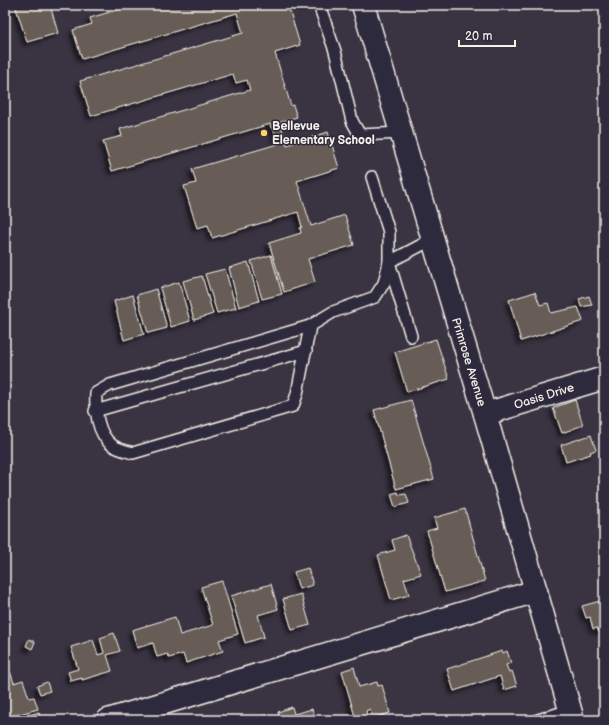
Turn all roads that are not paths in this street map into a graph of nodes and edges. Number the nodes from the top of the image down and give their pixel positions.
1 (319, 5) edge
2 (363, 5) edge
3 (401, 133) junction
4 (372, 177) dead end
5 (433, 239) junction
6 (389, 262) junction
7 (310, 326) junction
8 (411, 336) dead end
9 (306, 351) junction
10 (604, 378) edge
11 (95, 411) junction
12 (485, 414) junction
13 (536, 591) junction
14 (572, 715) edge
15 (108, 720) edge
16 (538, 720) edge

1 - 3 lane
2 - 3 street, Primrose Avenue
3 - 5 street, Primrose Avenue
4 - 6 lane
5 - 6 lane
5 - 12 street, Primrose Avenue
6 - 7 lane
6 - 8 lane
7 - 9 lane
7 - 11 lane
9 - 11 lane
9 - 11 lane
10 - 12 street, Oasis Drive
12 - 13 street, Primrose Avenue
13 - 14 street, Primrose Avenue
13 - 15 street
14 - 16 lane

